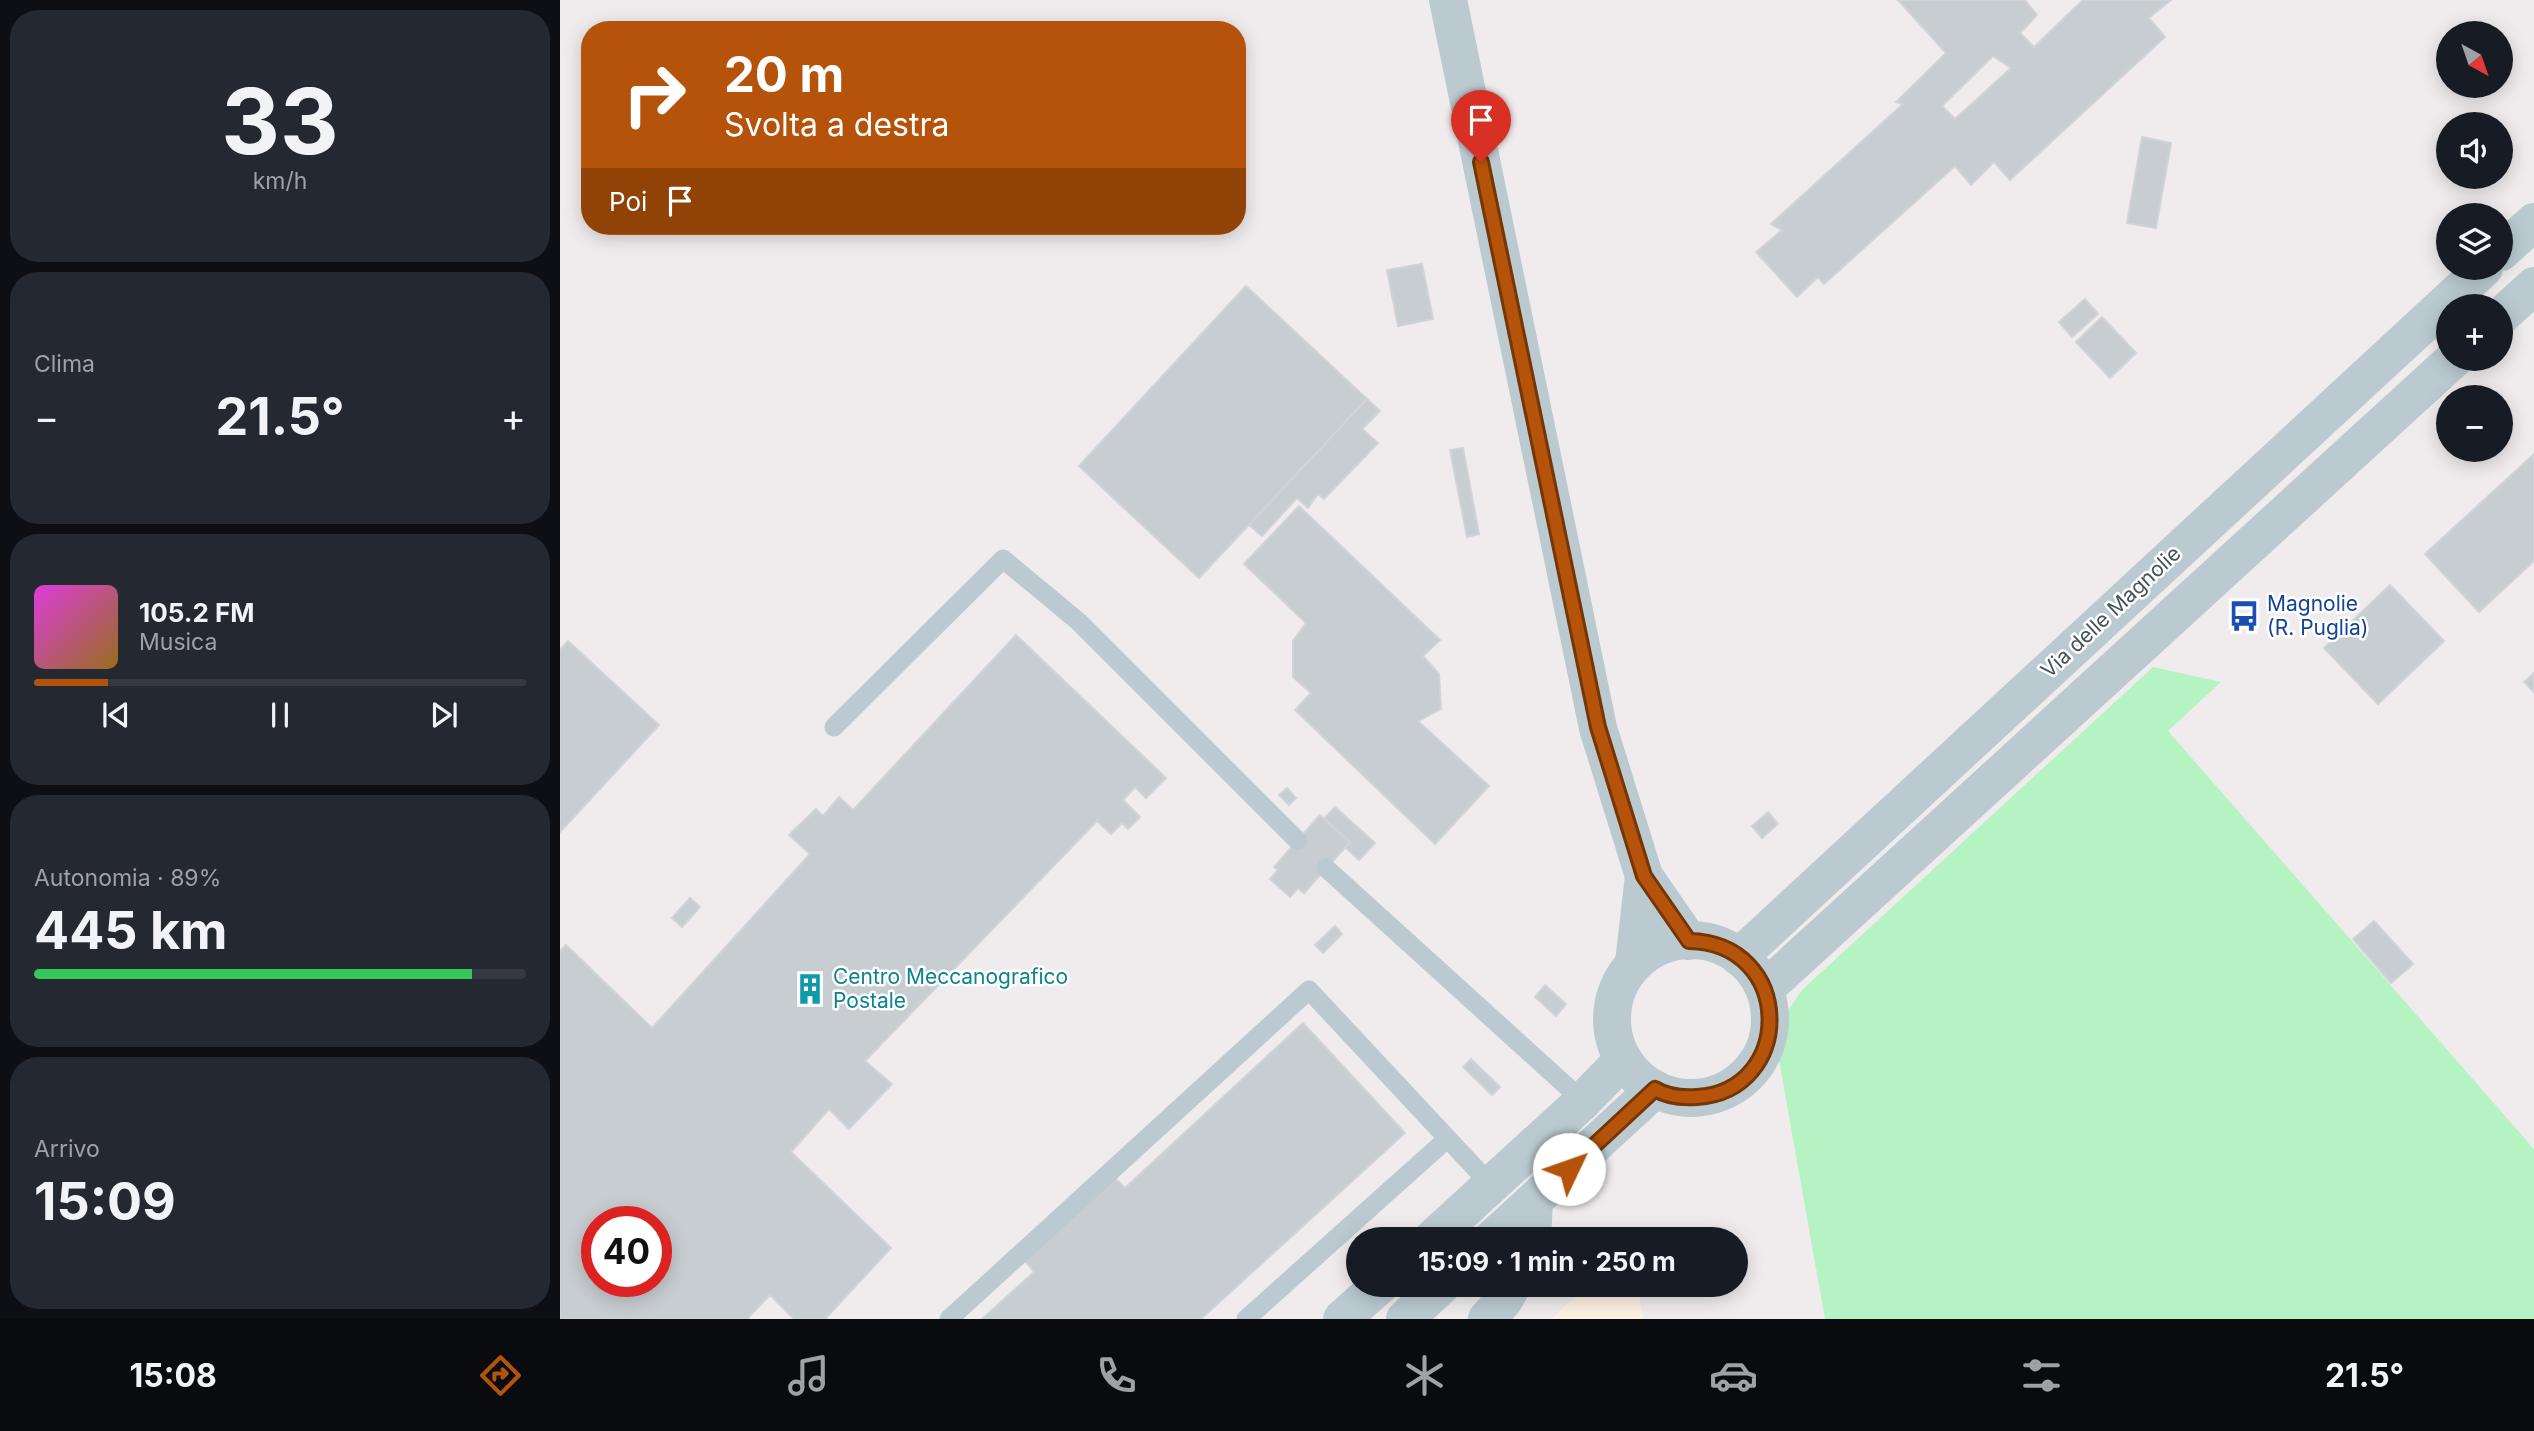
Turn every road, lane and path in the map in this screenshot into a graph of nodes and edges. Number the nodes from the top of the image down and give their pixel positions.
1 (1448, 0) edge
2 (2534, 222) edge
3 (2513, 241) edge
4 (2471, 280) edge
5 (2534, 286) edge
6 (2513, 305) edge
7 (2441, 371) edge
8 (834, 727) dead end
9 (1298, 841) dead end
10 (1326, 868) dead end
11 (1644, 876) junction
12 (1689, 941) junction
13 (1739, 957) junction
14 (1634, 963) junction
15 (1765, 989) junction
16 (1623, 1060) junction
17 (1655, 1089) junction
18 (1583, 1101) junction
19 (1447, 1139) junction
20 (1492, 1186) junction
21 (1534, 1201) junction
22 (1446, 1227) edge
23 (1505, 1227) edge
24 (1533, 1227) edge
25 (1367, 1297) edge
26 (1429, 1297) edge
27 (1506, 1297) edge
28 (949, 1319) edge
29 (1246, 1319) edge
30 (1342, 1319) edge
31 (1405, 1319) edge
32 (1487, 1319) edge

1 - 11 street
2 - 3 street
4 - 13 street, Via delle Magnolie
5 - 6 street
7 - 15 street, Via delle Magnolie
8 - 9 lane
10 - 18 lane
11 - 12 street
11 - 14 street
12 - 13 street
12 - 14 street
13 - 15 street
14 - 16 street
15 - 17 street
16 - 17 street
16 - 18 street
17 - 21 street
18 - 20 street
19 - 20 lane
19 - 28 lane
19 - 29 lane
20 - 22 street
21 - 23 street
21 - 24 street
25 - 30 street
26 - 31 street
27 - 32 street

